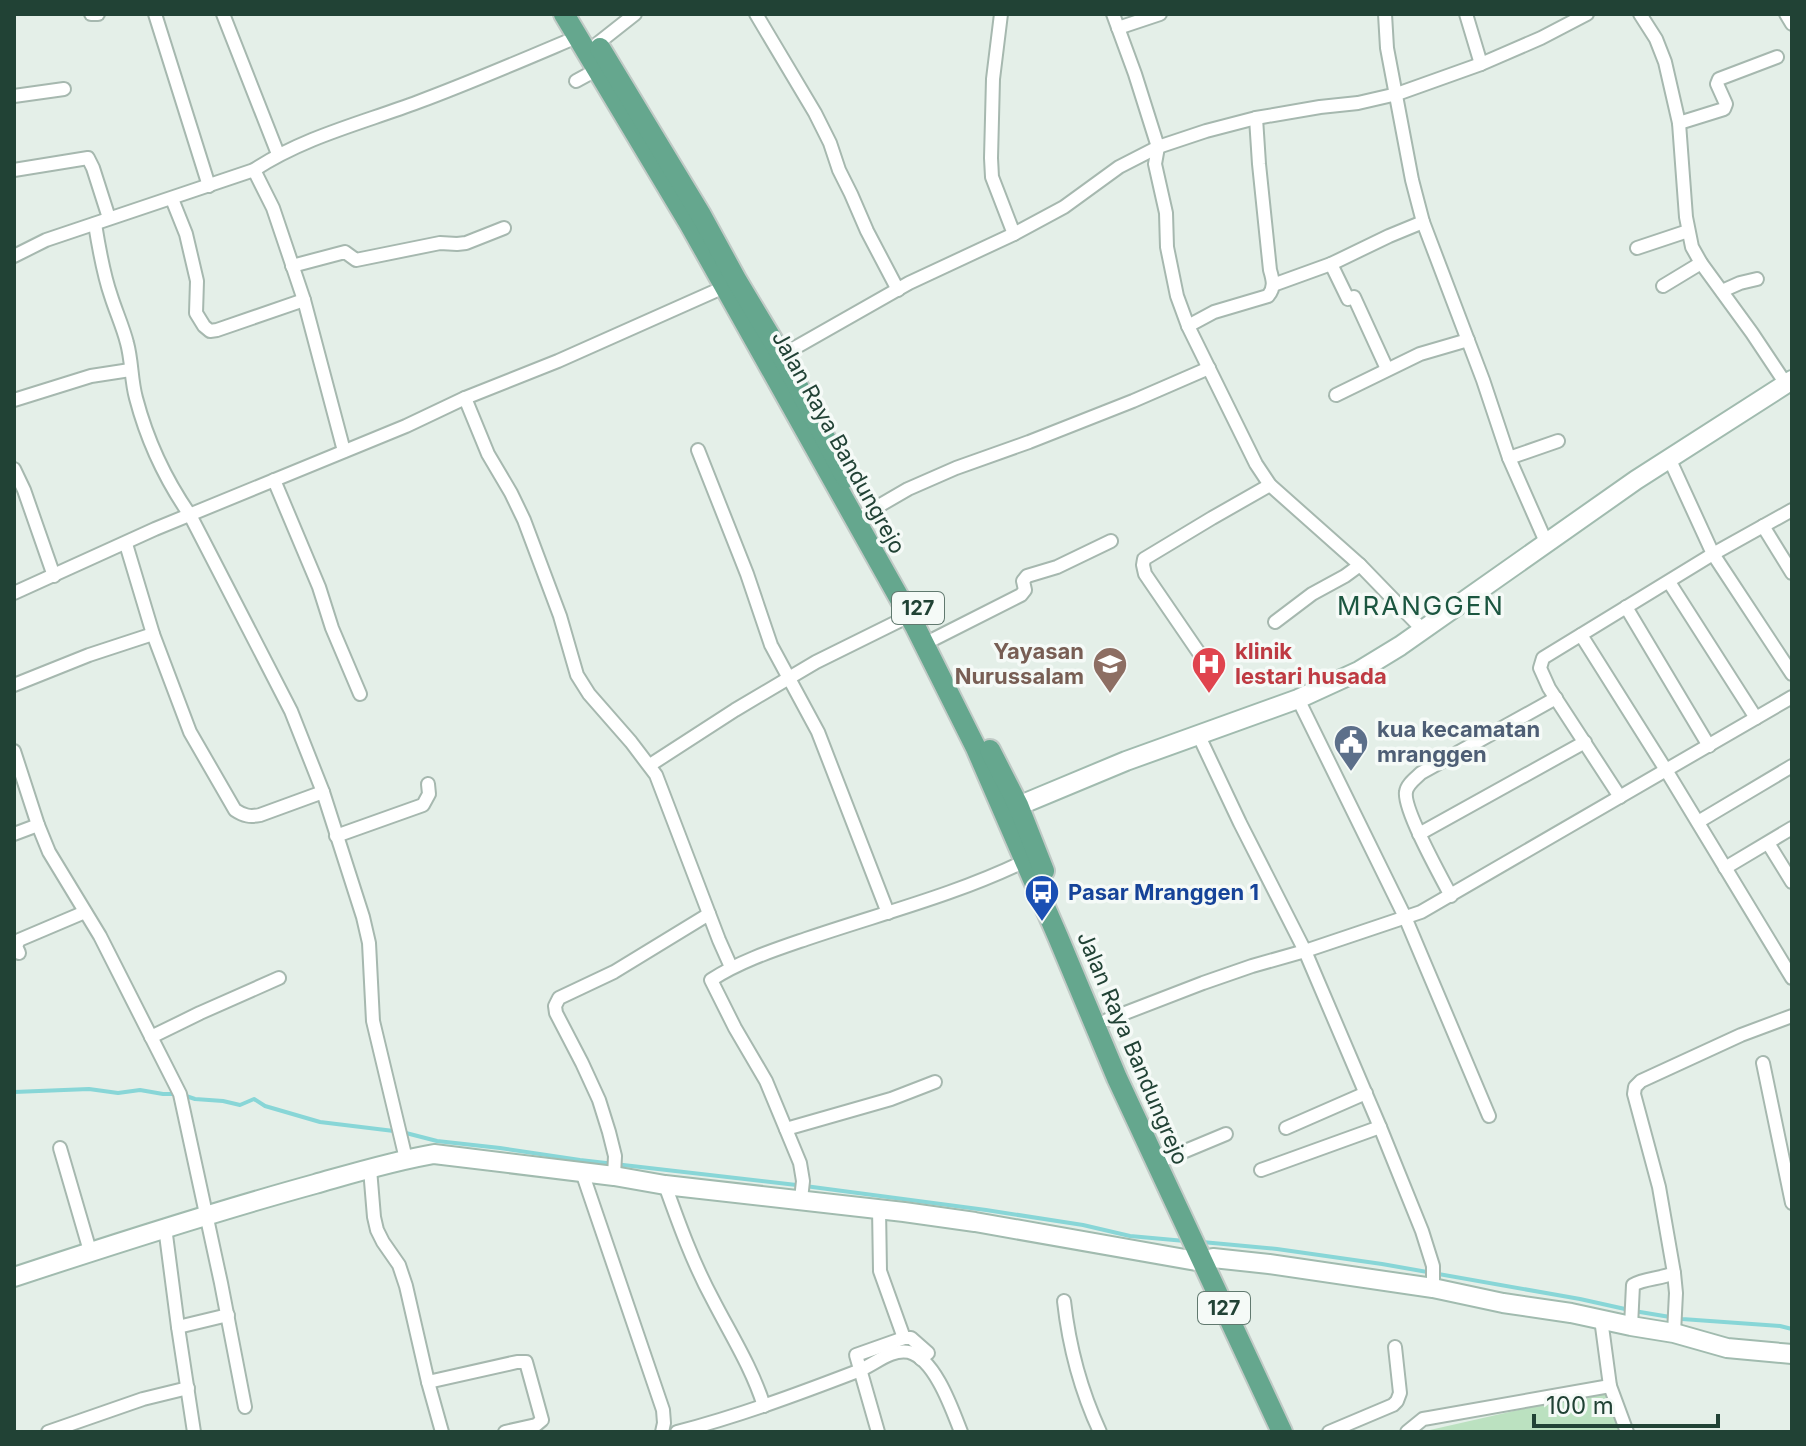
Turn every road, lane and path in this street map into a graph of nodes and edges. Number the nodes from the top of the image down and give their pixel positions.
1 (91, 14) edge
2 (98, 14) edge
3 (155, 14) edge
4 (223, 14) edge
5 (564, 14) edge
6 (579, 14) edge
7 (635, 14) edge
8 (756, 14) edge
9 (1001, 14) edge
10 (1113, 14) edge
11 (1160, 14) edge
12 (1385, 14) edge
13 (1466, 14) edge
14 (1587, 14) edge
15 (1640, 14) edge
16 (1786, 14) edge
17 (1792, 24) edge
18 (1118, 28) junction
19 (577, 37) junction
20 (597, 44) junction
21 (1777, 57) dead end
22 (1481, 64) junction
23 (606, 73) junction
24 (576, 81) dead end
25 (64, 89) dead end
26 (1397, 94) junction
27 (14, 96) edge
28 (1256, 118) junction
29 (1679, 123) junction
30 (1158, 147) junction
31 (278, 154) junction
32 (14, 170) edge
33 (254, 170) junction
34 (209, 186) junction
35 (172, 199) junction
36 (109, 218) junction
37 (1423, 222) junction
38 (95, 224) junction
39 (504, 228) dead end
40 (1688, 231) junction
41 (1014, 234) junction
42 (1637, 248) dead end
43 (14, 256) edge
44 (1701, 263) junction
45 (1331, 264) junction
46 (292, 266) junction
47 (1757, 279) dead end
48 (731, 284) junction
49 (1273, 285) junction
50 (1663, 286) dead end
51 (898, 290) junction
52 (1722, 291) junction
53 (304, 300) junction
54 (1188, 326) junction
55 (1468, 340) junction
56 (775, 359) junction
57 (1209, 368) junction
58 (1387, 369) junction
59 (130, 370) junction
60 (1789, 382) edge
61 (1336, 395) dead end
62 (465, 398) junction
63 (14, 400) edge
64 (1558, 441) dead end
65 (698, 450) dead end
66 (344, 451) junction
67 (1509, 458) junction
68 (1669, 458) junction
69 (14, 469) edge
70 (274, 480) junction
71 (1270, 485) junction
72 (1792, 510) edge
73 (865, 514) junction
74 (190, 515) junction
75 (1763, 526) junction
76 (1111, 541) dead end
77 (1546, 542) junction
78 (126, 544) junction
79 (1713, 554) junction
80 (1360, 565) junction
81 (1792, 573) edge
82 (54, 576) junction
83 (1669, 582) junction
84 (14, 593) edge
85 (1626, 607) junction
86 (909, 616) junction
87 (1275, 622) dead end
88 (1423, 630) junction
89 (153, 634) junction
90 (1581, 635) junction
91 (934, 639) junction
92 (1210, 669) dead end
93 (1792, 674) edge
94 (789, 678) junction
95 (14, 685) edge
96 (955, 693) junction
97 (360, 694) dead end
98 (1792, 697) edge
99 (1556, 698) junction
100 (1298, 699) junction
101 (1756, 718) junction
102 (1198, 734) junction
103 (1585, 742) junction
104 (1709, 746) junction
105 (14, 751) edge
106 (650, 765) junction
107 (1792, 766) edge
108 (1666, 770) junction
109 (428, 784) dead end
110 (323, 792) junction
111 (1620, 797) junction
112 (1011, 809) junction
113 (1698, 822) junction
114 (38, 825) junction
115 (1792, 828) edge
116 (14, 834) edge
117 (1419, 834) junction
118 (336, 836) junction
119 (1768, 843) junction
120 (1025, 861) junction
121 (1725, 868) junction
122 (1792, 882) edge
123 (1451, 896) junction
124 (85, 912) junction
125 (888, 913) junction
126 (709, 914) junction
127 (1405, 917) junction
128 (1305, 951) junction
129 (19, 953) dead end
130 (1074, 960) junction
131 (731, 967) junction
132 (279, 978) dead end
133 (1792, 978) edge
134 (1792, 1016) edge
135 (1107, 1020) junction
136 (151, 1037) junction
137 (1763, 1063) dead end
138 (935, 1082) dead end
139 (1366, 1093) junction
140 (1489, 1116) dead end
141 (1380, 1127) junction
142 (1286, 1128) dead end
143 (786, 1129) junction
144 (1226, 1134) dead end
145 (60, 1148) dead end
146 (404, 1150) junction
147 (1166, 1159) junction
148 (370, 1169) junction
149 (1261, 1170) dead end
150 (582, 1172) junction
151 (614, 1174) junction
152 (665, 1185) junction
153 (801, 1199) junction
154 (1792, 1203) edge
155 (879, 1208) junction
156 (206, 1215) junction
157 (165, 1227) junction
158 (1193, 1229) junction
159 (90, 1251) junction
160 (1205, 1256) junction
161 (1674, 1273) junction
162 (14, 1277) edge
163 (1433, 1284) junction
164 (1064, 1301) dead end
165 (228, 1315) junction
166 (1631, 1318) junction
167 (1601, 1319) junction
168 (1674, 1321) junction
169 (178, 1327) junction
170 (904, 1338) junction
171 (1395, 1347) dead end
172 (1792, 1354) edge
173 (921, 1359) junction
174 (862, 1370) junction
175 (428, 1382) junction
176 (1610, 1386) junction
177 (188, 1388) junction
178 (764, 1406) junction
179 (245, 1407) dead end
180 (732, 1418) junction
181 (1282, 1426) edge
182 (48, 1432) edge
183 (194, 1432) edge
184 (442, 1432) edge
185 (505, 1432) edge
186 (662, 1432) edge
187 (677, 1432) edge
188 (736, 1432) edge
189 (878, 1432) edge
190 (961, 1432) edge
191 (1100, 1432) edge
192 (1329, 1432) edge
193 (1407, 1432) edge
194 (1627, 1432) edge

1 - 2 street
3 - 34 street
4 - 31 street
5 - 19 main road, Jalan Raya Bandungrejo / 127
6 - 20 main road, Jalan Raya Bandungrejo / 127
7 - 20 street
8 - 51 street
9 - 41 street
10 - 18 street
11 - 18 street
12 - 26 street
13 - 22 street
14 - 22 street
15 - 29 street
16 - 17 street
18 - 30 street
19 - 23 main road, Jalan Raya Bandungrejo / 127
19 - 31 street
20 - 23 main road, Jalan Raya Bandungrejo / 127
21 - 29 street
22 - 26 street
23 - 24 street
23 - 48 main road, Jalan Raya Bandungrejo / 127
25 - 27 street
26 - 28 street
26 - 37 street
28 - 30 street
28 - 49 street
29 - 40 street
30 - 41 street
30 - 54 street
31 - 33 street
32 - 36 street
33 - 34 street
33 - 46 street
34 - 35 street
35 - 36 street
35 - 53 street
36 - 38 street
37 - 45 street
37 - 55 street
38 - 43 street
38 - 59 street
39 - 46 street
40 - 42 street
40 - 44 street
41 - 51 street
44 - 50 street
44 - 52 street
45 - 49 street
45 - 58 street
46 - 53 street
47 - 52 street
48 - 56 main road, Jalan Raya Bandungrejo / 127
48 - 62 street
49 - 54 street
51 - 56 street
52 - 60 street
53 - 66 street
54 - 57 street
55 - 58 street
55 - 67 street
56 - 73 main road, Jalan Raya Bandungrejo / 127
56 - 86 main road, Jalan Raya Bandungrejo / 127
57 - 71 street
57 - 73 street
58 - 61 street
59 - 63 street
59 - 74 street
60 - 68 main road
62 - 66 street
62 - 106 street
64 - 67 street
65 - 94 street
66 - 70 street
67 - 77 street
68 - 77 main road
68 - 79 street
69 - 82 street
70 - 74 street
70 - 97 street
71 - 80 street
71 - 92 street
72 - 75 street
73 - 91 main road, Jalan Raya Bandungrejo / 127
74 - 78 street
74 - 110 street
75 - 79 street
75 - 81 street
76 - 91 street
77 - 88 main road
78 - 82 street
78 - 89 street
79 - 83 street
79 - 93 street
80 - 87 street
80 - 88 street
82 - 84 street
83 - 85 street
83 - 101 street
85 - 90 street
85 - 104 street
86 - 94 street
86 - 96 main road, Jalan Raya Bandungrejo / 127
88 - 100 main road
89 - 95 street
89 - 110 street
90 - 99 street
90 - 108 street
91 - 96 main road, Jalan Raya Bandungrejo / 127
94 - 106 street
94 - 125 street
96 - 112 main road, Jalan Raya Bandungrejo / 127
98 - 101 street
99 - 103 street
99 - 117 street
100 - 102 main road
100 - 127 street
101 - 104 street
102 - 112 main road
102 - 128 street
103 - 111 street
103 - 117 street
104 - 108 street
105 - 114 street
106 - 126 street
107 - 113 street
108 - 111 street
108 - 113 street
109 - 118 street
110 - 118 street
111 - 123 street
112 - 120 main road, Jalan Raya Bandungrejo / 127
112 - 130 main road, Jalan Raya Bandungrejo / 127
113 - 121 street
114 - 116 street
114 - 124 street
115 - 119 street
117 - 123 street
118 - 146 street
119 - 121 street
119 - 122 street
120 - 125 street
120 - 130 main road, Jalan Raya Bandungrejo / 127
121 - 133 street
123 - 127 street
124 - 129 street
124 - 136 street
125 - 131 street
126 - 131 street
126 - 151 street
127 - 128 street
127 - 140 street
128 - 135 street
128 - 139 street
130 - 135 main road, Jalan Raya Bandungrejo / 127
130 - 158 main road, Jalan Raya Bandungrejo / 127
131 - 143 street
132 - 136 street
134 - 161 street
135 - 147 main road, Jalan Raya Bandungrejo / 127
136 - 156 street
137 - 154 street
138 - 143 street
139 - 141 street
139 - 142 street
141 - 149 street
141 - 163 street
143 - 153 street
144 - 147 street
145 - 159 street
146 - 148 main road
146 - 150 main road
147 - 158 main road, Jalan Raya Bandungrejo / 127
148 - 156 main road
148 - 175 street
150 - 151 main road
150 - 186 street
151 - 152 main road
152 - 153 main road
152 - 178 street
153 - 155 main road
155 - 160 main road
155 - 170 street
156 - 157 main road
156 - 165 street
157 - 159 main road
157 - 169 street
158 - 160 main road, Jalan Raya Bandungrejo / 127
159 - 162 main road
160 - 163 main road
160 - 181 main road, Jalan Raya Bandungrejo / 127
161 - 166 street
161 - 168 street
163 - 167 main road
164 - 191 street
165 - 169 street
165 - 179 street
166 - 167 main road
166 - 168 main road
167 - 176 street
168 - 172 main road
169 - 177 street
170 - 173 street
170 - 174 street
171 - 192 street
173 - 174 street
173 - 190 street
174 - 178 street
174 - 189 street
175 - 184 street
175 - 185 street
176 - 193 street
176 - 194 street
177 - 182 street
177 - 183 street
178 - 180 street
180 - 187 street
180 - 188 street

